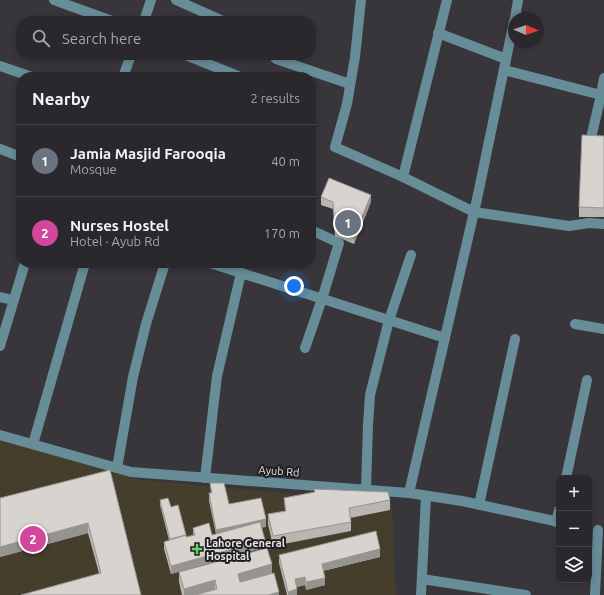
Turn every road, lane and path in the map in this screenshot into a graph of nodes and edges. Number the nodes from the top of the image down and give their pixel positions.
1 (54, 0) edge
2 (152, 0) edge
3 (176, 0) edge
4 (361, 0) edge
5 (447, 0) edge
6 (518, 0) edge
7 (516, 12) edge
8 (98, 16) edge
9 (146, 16) edge
10 (212, 16) edge
11 (438, 34) junction
12 (508, 48) edge
13 (506, 59) junction
14 (129, 60) edge
15 (198, 60) edge
16 (279, 60) edge
17 (0, 66) edge
18 (504, 70) junction
19 (17, 72) edge
20 (125, 72) edge
21 (228, 72) edge
22 (314, 72) edge
23 (316, 73) edge
24 (604, 78) edge
25 (350, 84) junction
26 (601, 95) junction
27 (591, 138) edge
28 (0, 149) edge
29 (16, 154) edge
30 (403, 177) junction
31 (474, 212) junction
32 (604, 224) edge
33 (316, 232) edge
34 (411, 255) dead end
35 (24, 268) edge
36 (84, 268) edge
37 (163, 268) edge
38 (225, 268) edge
39 (240, 273) junction
40 (0, 297) edge
41 (322, 299) junction
42 (14, 300) junction
43 (389, 320) junction
44 (575, 324) dead end
45 (604, 329) edge
46 (445, 338) junction
47 (515, 339) dead end
48 (0, 346) edge
49 (305, 348) dead end
50 (587, 380) dead end
51 (0, 435) edge
52 (33, 444) junction
53 (117, 468) junction
54 (567, 475) edge
55 (205, 478) junction
56 (366, 490) junction
57 (409, 493) junction
58 (426, 496) junction
59 (479, 505) junction
60 (556, 522) edge
61 (597, 531) edge
62 (422, 579) junction
63 (421, 595) edge
64 (526, 595) edge
65 (595, 595) edge

1 - 8 street
2 - 9 street
3 - 10 street
4 - 25 street
5 - 11 street
6 - 7 street
11 - 13 street
11 - 30 street
12 - 13 street
13 - 18 street
14 - 20 street
15 - 21 street
16 - 22 street
17 - 19 street
18 - 26 street
18 - 31 street
23 - 25 street
24 - 26 street
25 - 30 street
26 - 27 street
28 - 29 street
30 - 31 street
31 - 32 street
31 - 46 street
33 - 41 street
34 - 43 street
35 - 42 street
36 - 52 street
37 - 53 street
38 - 39 street
39 - 41 street
39 - 55 street
40 - 42 street
41 - 43 street
41 - 49 street
42 - 48 street
43 - 46 street
43 - 56 street
44 - 45 street
46 - 57 street
47 - 59 street
50 - 54 street
51 - 52 street, Ayub Rd
52 - 53 street, Ayub Rd
53 - 55 street, Ayub Rd
55 - 56 street, Ayub Rd
56 - 57 street, Ayub Rd
57 - 58 street, Ayub Rd
58 - 59 street, Ayub Rd
58 - 62 street
59 - 60 street, Ayub Rd
61 - 65 street
62 - 63 street
62 - 64 street

